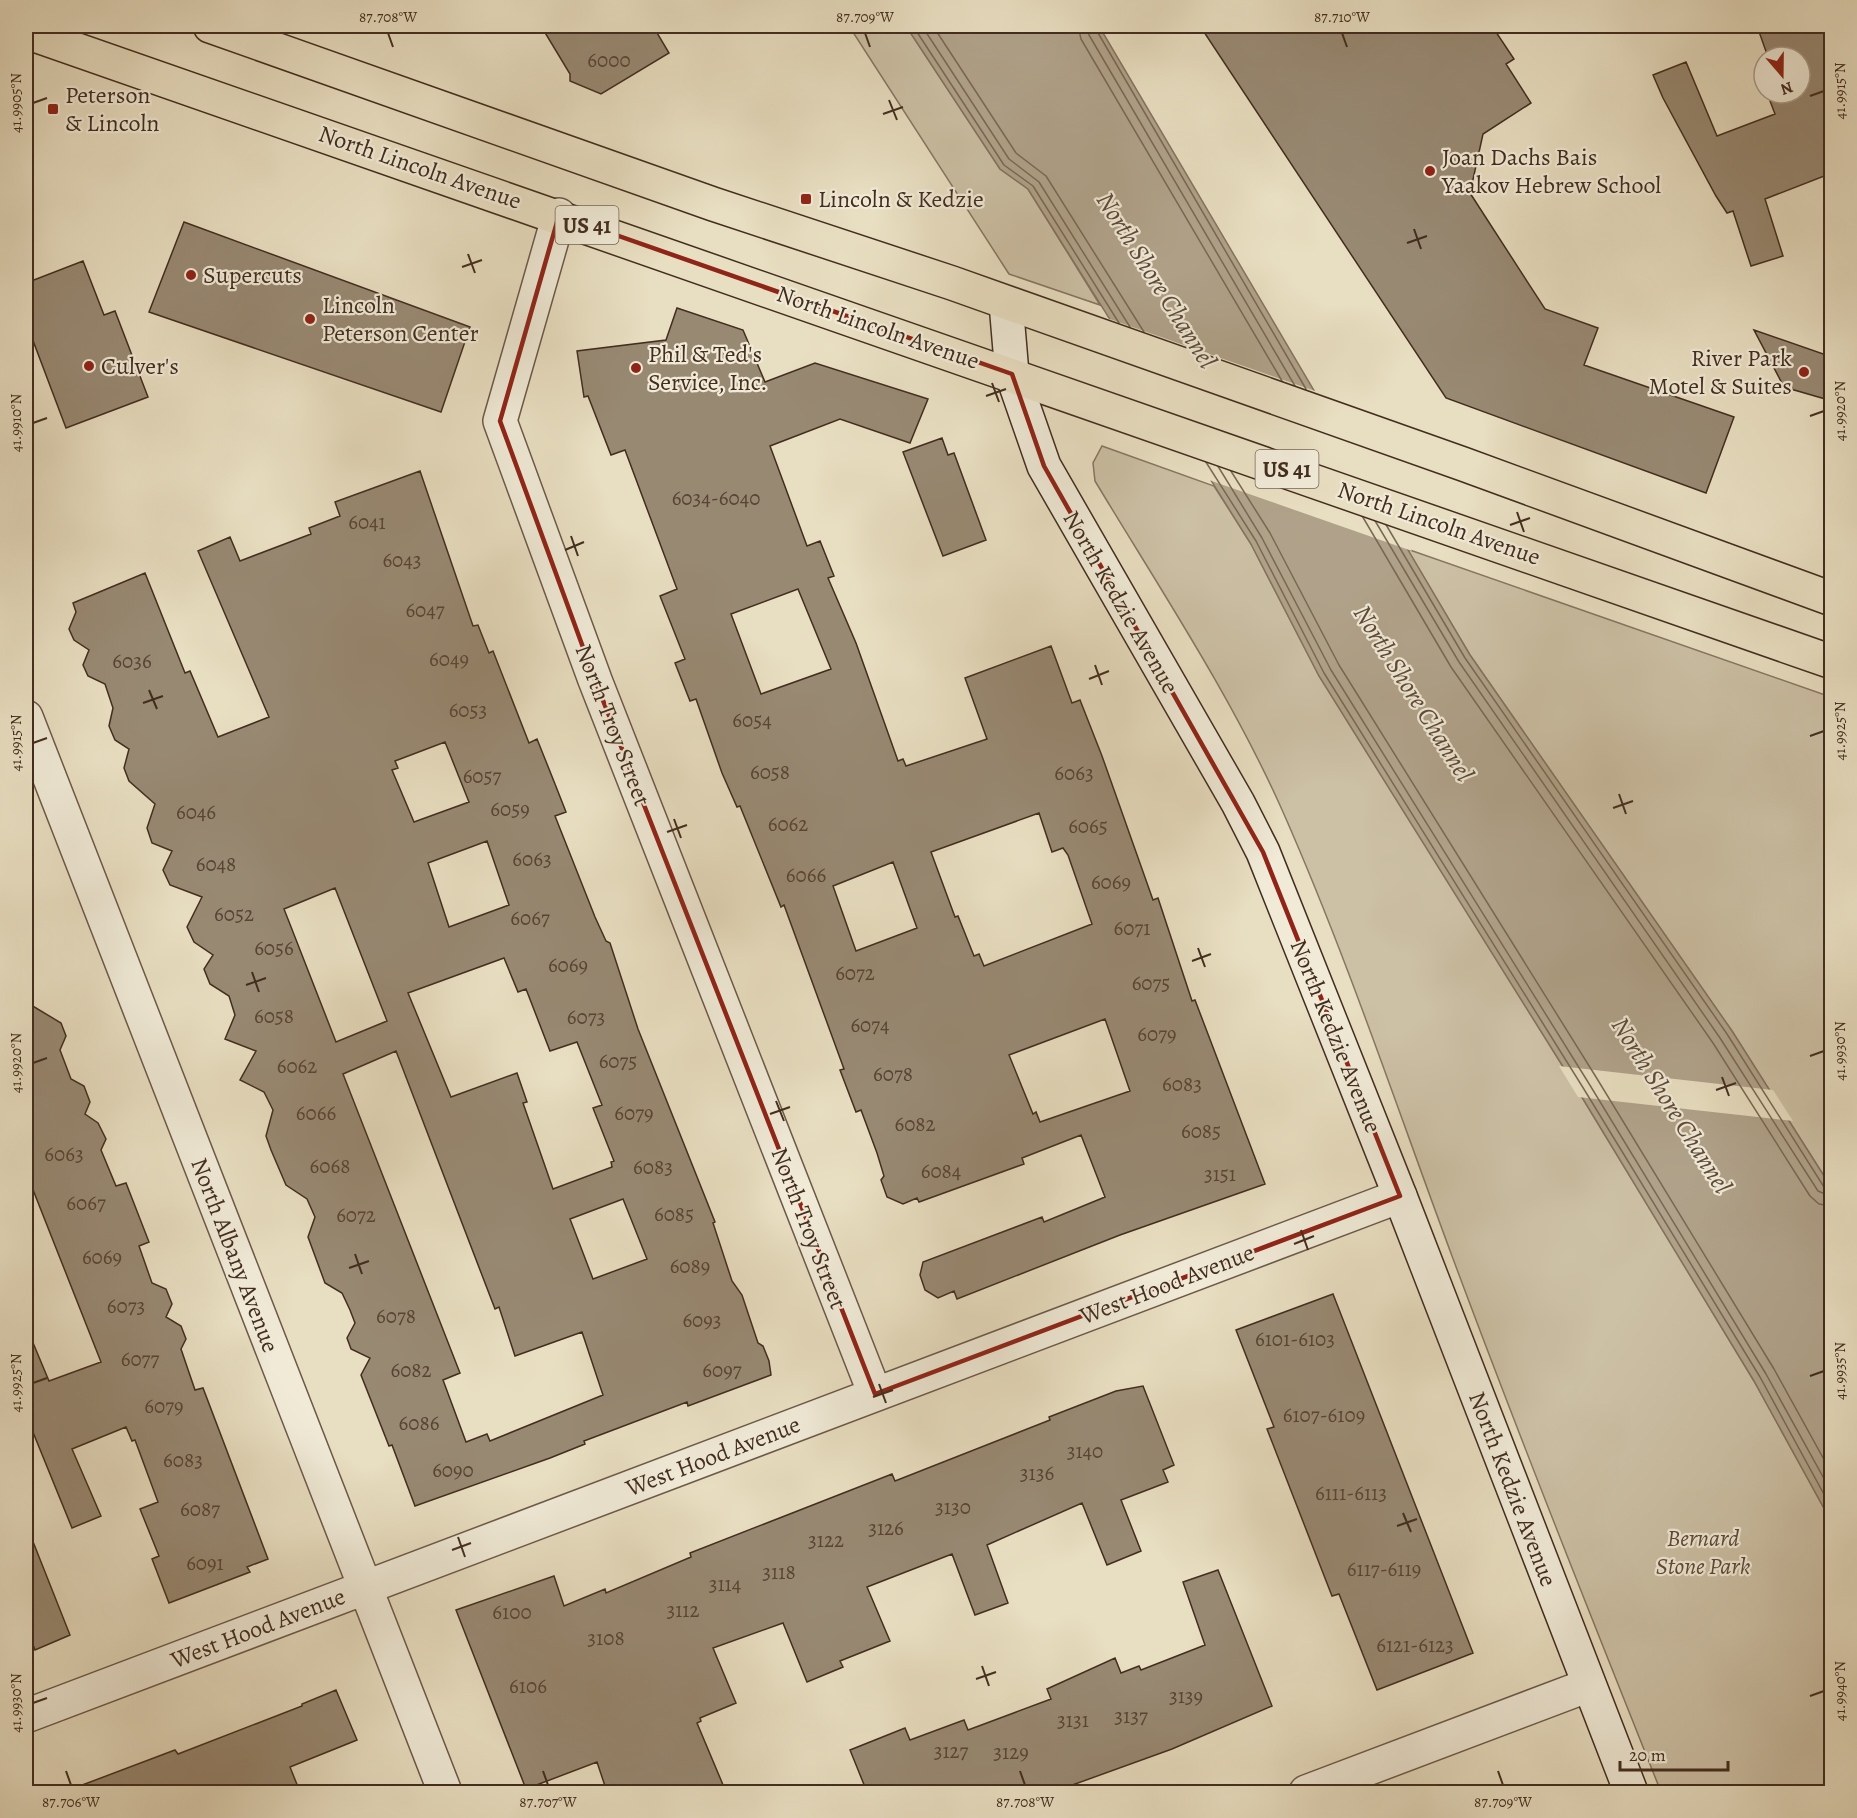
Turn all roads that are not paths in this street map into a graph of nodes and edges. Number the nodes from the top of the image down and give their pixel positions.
1 (210, 26) edge
2 (38, 33) edge
3 (559, 215) junction
4 (1006, 303) junction
5 (1012, 374) junction
6 (1832, 599) edge
7 (1832, 662) edge
8 (26, 717) edge
9 (1400, 1196) junction
10 (875, 1394) junction
11 (365, 1588) junction
12 (1589, 1685) junction
13 (26, 1716) edge
14 (445, 1792) edge
15 (1306, 1792) edge
16 (1630, 1792) edge

1 - 4 main road, US 41
2 - 3 main road, North Lincoln Avenue / US 41
3 - 5 main road, North Lincoln Avenue / US 41
3 - 10 street, North Troy Street
4 - 5 street, North Kedzie Avenue
4 - 6 main road, US 41
5 - 7 main road, North Lincoln Avenue / US 41
5 - 9 street, North Kedzie Avenue
8 - 11 street, North Albany Avenue
9 - 10 street, West Hood Avenue
9 - 12 street, North Kedzie Avenue
10 - 11 street, West Hood Avenue
11 - 13 street, West Hood Avenue
11 - 14 street, North Albany Avenue
12 - 15 street
12 - 16 street, North Kedzie Avenue

